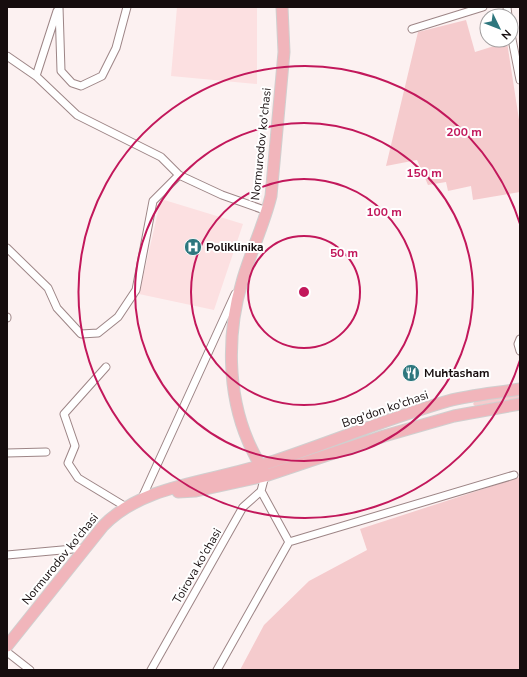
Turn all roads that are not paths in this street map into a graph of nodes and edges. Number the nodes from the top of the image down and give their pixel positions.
1 (59, 7) edge
2 (127, 7) edge
3 (282, 7) edge
4 (483, 7) edge
5 (412, 29) dead end
6 (514, 48) edge
7 (7, 56) edge
8 (36, 76) junction
9 (520, 80) edge
10 (179, 174) junction
11 (267, 211) junction
12 (7, 248) edge
13 (245, 272) junction
14 (520, 339) edge
15 (520, 351) edge
16 (106, 367) dead end
17 (520, 389) edge
18 (449, 401) junction
19 (520, 404) edge
20 (454, 416) junction
21 (46, 452) dead end
22 (7, 453) edge
23 (260, 466) junction
24 (514, 475) dead end
25 (265, 476) junction
26 (261, 491) junction
27 (166, 492) junction
28 (141, 500) junction
29 (126, 507) junction
30 (289, 542) junction
31 (84, 548) junction
32 (7, 555) edge
33 (7, 646) edge
34 (7, 652) edge
35 (30, 670) edge
36 (151, 670) edge
37 (217, 670) edge

1 - 2 street
1 - 8 street
3 - 11 main road, Normurodov ko'chasi
4 - 5 street
6 - 9 street
7 - 8 street
8 - 10 street
10 - 11 street
10 - 12 street
11 - 13 main road, Normurodov ko'chasi
13 - 23 main road, Normurodov ko'chasi
13 - 28 street
14 - 15 street
16 - 29 street
17 - 18 main road, Bog'don ko'chasi
18 - 20 main road
18 - 23 main road, Bog'don ko'chasi
19 - 20 main road, Bog'don ko'chasi
20 - 25 main road, Bog'don ko'chasi
21 - 22 street
23 - 25 main road, Normurodov ko'chasi
23 - 27 main road, Normurodov ko'chasi
24 - 30 street
25 - 26 street
25 - 27 main road, Normurodov ko'chasi
26 - 30 street
26 - 36 street, Toirova ko'chasi
27 - 28 main road, Normurodov ko'chasi
28 - 29 main road, Normurodov ko'chasi
29 - 31 main road, Normurodov ko'chasi
30 - 37 street
31 - 32 street
31 - 33 main road, Normurodov ko'chasi
34 - 35 street

